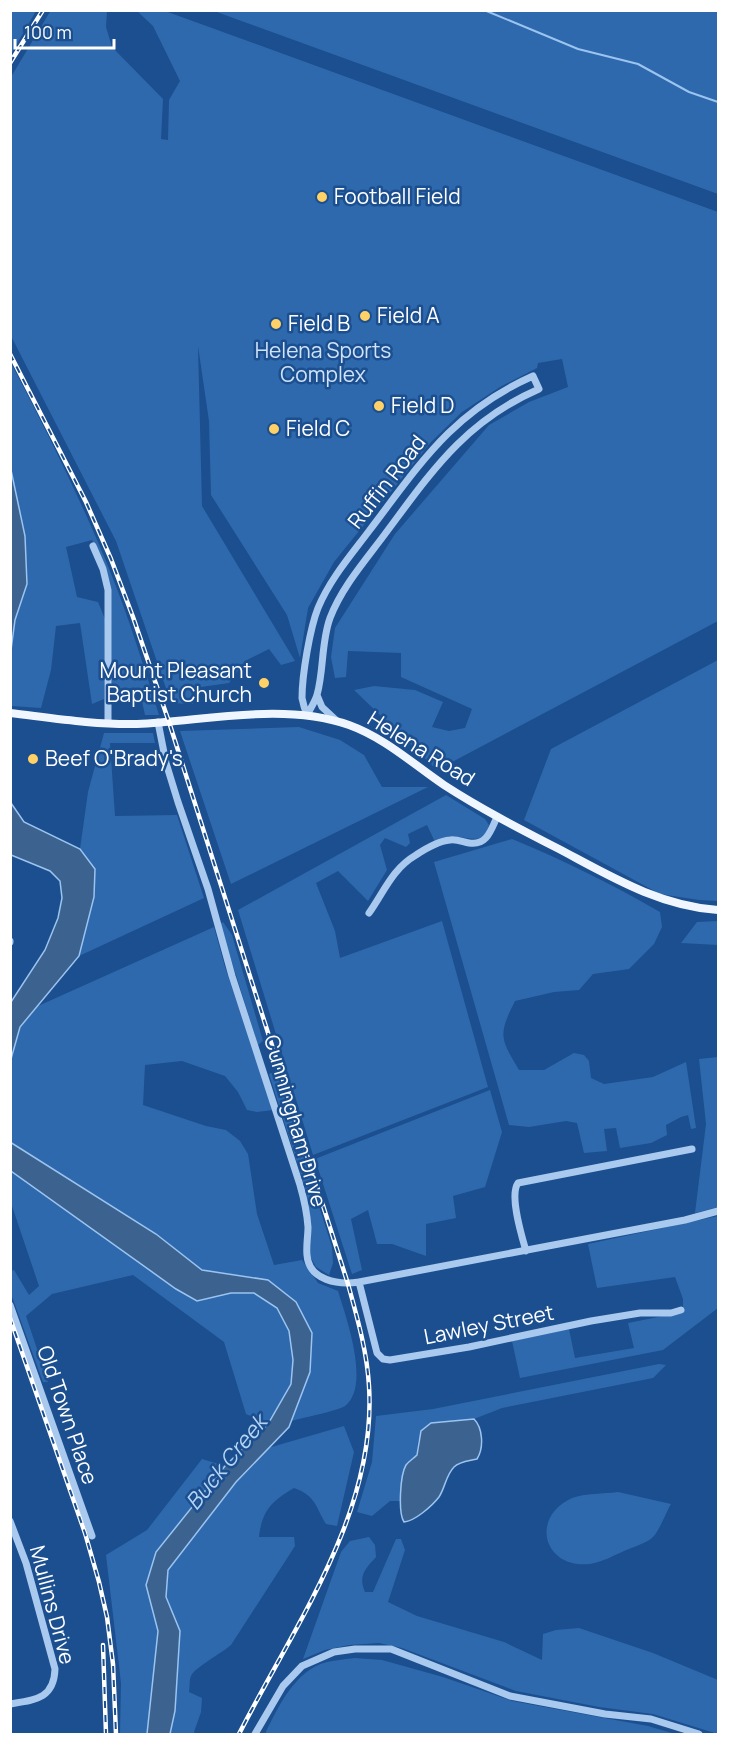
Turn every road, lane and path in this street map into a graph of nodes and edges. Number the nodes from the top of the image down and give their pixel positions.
1 (93, 546) dead end
2 (317, 695) junction
3 (10, 713) edge
4 (307, 715) junction
5 (337, 721) junction
6 (158, 722) junction
7 (108, 723) junction
8 (497, 817) junction
9 (718, 910) edge
10 (369, 913) dead end
11 (693, 1149) dead end
12 (718, 1211) edge
13 (526, 1251) junction
14 (359, 1282) junction
15 (10, 1305) edge
16 (681, 1310) dead end
17 (10, 1521) edge
18 (92, 1536) dead end
19 (47, 1693) junction
20 (57, 1693) dead end
21 (10, 1704) edge
22 (255, 1734) edge
23 (699, 1734) edge

1 - 7 street
2 - 4 street, Ruffin Road
2 - 4 street, Ruffin Road
2 - 5 street
3 - 7 main road, Helena Road
4 - 5 main road, Helena Road
4 - 6 main road, Helena Road
5 - 8 main road, Helena Road
6 - 7 main road, Helena Road
6 - 14 street, Cunningham Drive
8 - 9 main road, Helena Road
8 - 10 street
11 - 13 street
12 - 13 street, Cunningham Drive
13 - 14 street, Cunningham Drive
14 - 16 street, Lawley Street
15 - 18 street, Old Town Place
17 - 19 street, Mullins Drive
19 - 20 street
19 - 21 street, Mullins Drive
22 - 23 street

